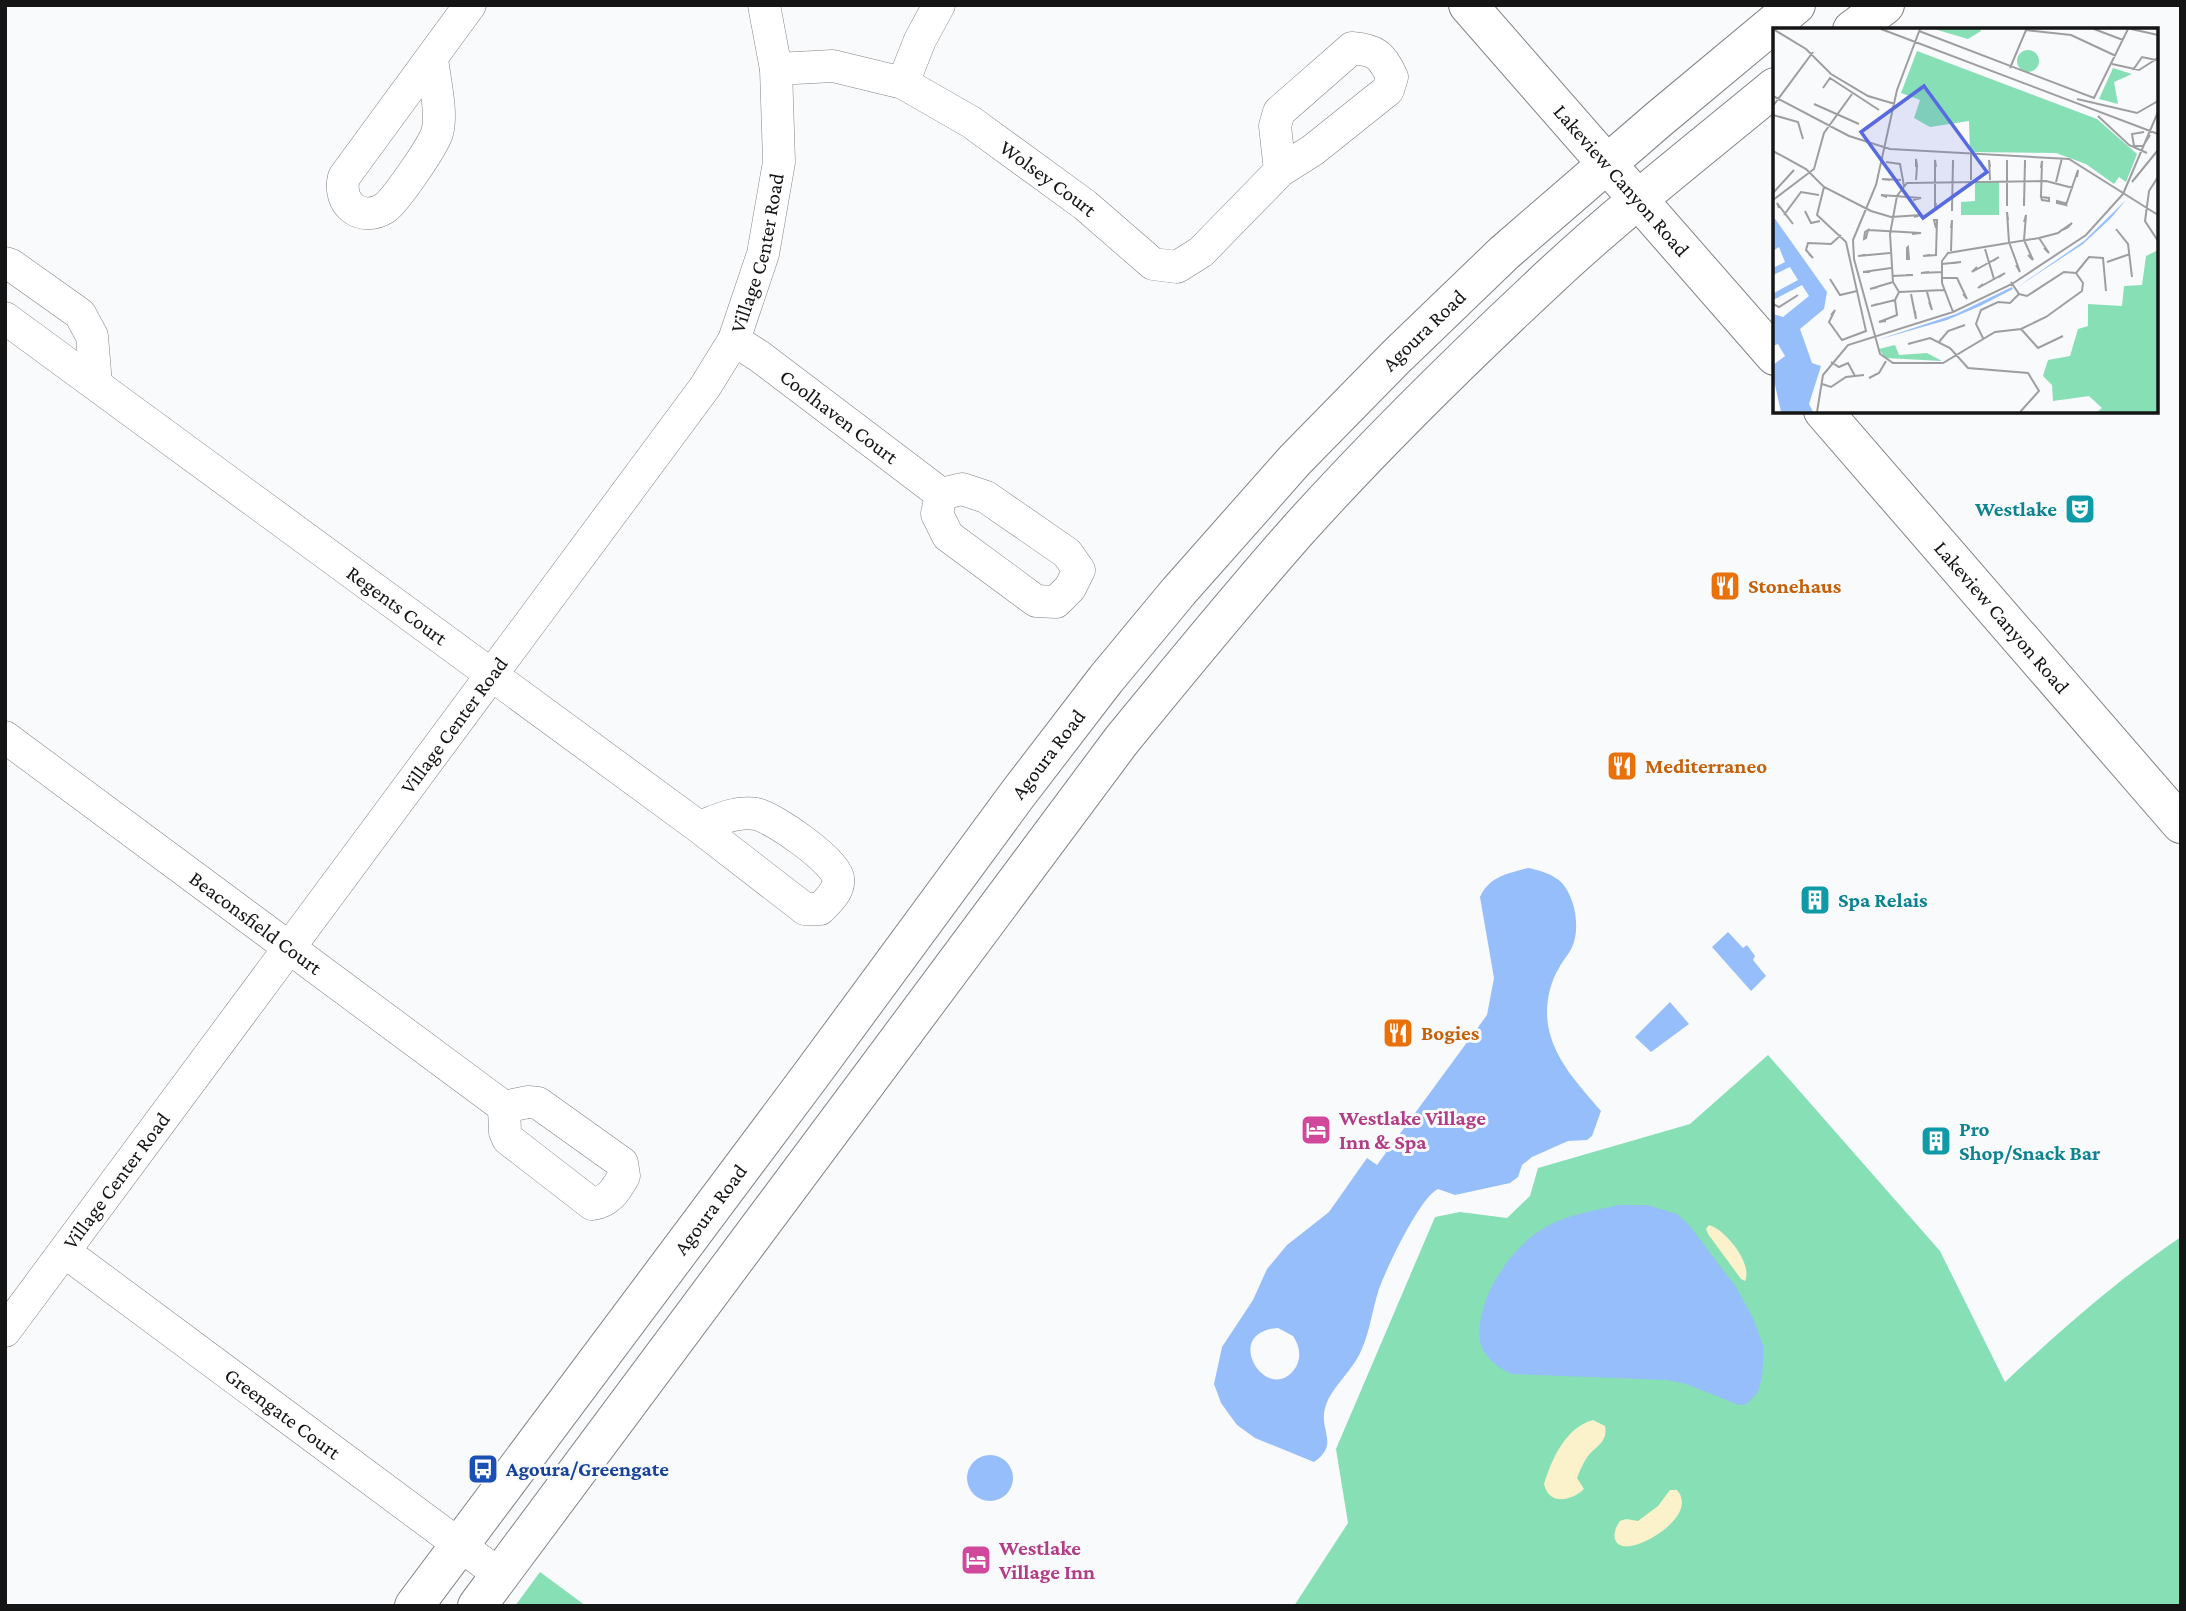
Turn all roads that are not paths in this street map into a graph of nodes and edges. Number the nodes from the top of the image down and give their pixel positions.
1 (470, 5) edge
2 (764, 5) edge
3 (939, 5) edge
4 (1468, 5) edge
5 (1796, 5) edge
6 (1885, 5) edge
7 (1855, 28) edge
8 (432, 58) dead end
9 (776, 69) junction
10 (903, 83) junction
11 (1773, 89) edge
12 (1606, 164) junction
13 (1280, 171) dead end
14 (1638, 199) junction
15 (5, 263) edge
16 (5, 318) edge
17 (734, 340) junction
18 (1773, 354) edge
19 (96, 384) junction
20 (1825, 413) edge
21 (941, 494) dead end
22 (491, 674) junction
23 (5, 737) edge
24 (2181, 824) edge
25 (699, 827) dead end
26 (290, 950) junction
27 (504, 1107) dead end
28 (65, 1251) junction
29 (5, 1331) edge
30 (458, 1546) junction
31 (500, 1575) junction
32 (414, 1606) edge
33 (477, 1606) edge

1 - 8 street
2 - 9 street, Village Center Road
3 - 10 street
4 - 12 main road, Lakeview Canyon Road
5 - 12 main road, Agoura Road
6 - 7 main road
9 - 10 street, Wolsey Court
9 - 17 street, Village Center Road
10 - 13 street, Wolsey Court
11 - 14 main road
12 - 14 main road, Lakeview Canyon Road
12 - 30 main road, Agoura Road
14 - 18 main road, Lakeview Canyon Road
14 - 31 main road
15 - 19 street
16 - 19 street, Regents Court
17 - 21 street, Coolhaven Court
17 - 22 street, Village Center Road
19 - 22 street, Regents Court
20 - 24 main road, Lakeview Canyon Road
22 - 25 street, Regents Court
22 - 26 street, Village Center Road
23 - 26 street, Beaconsfield Court
26 - 27 street, Beaconsfield Court
26 - 28 street, Village Center Road
28 - 29 street, Village Center Road
28 - 30 street, Greengate Court
30 - 31 street, Greengate Court
30 - 32 main road, Agoura Road
31 - 33 main road

